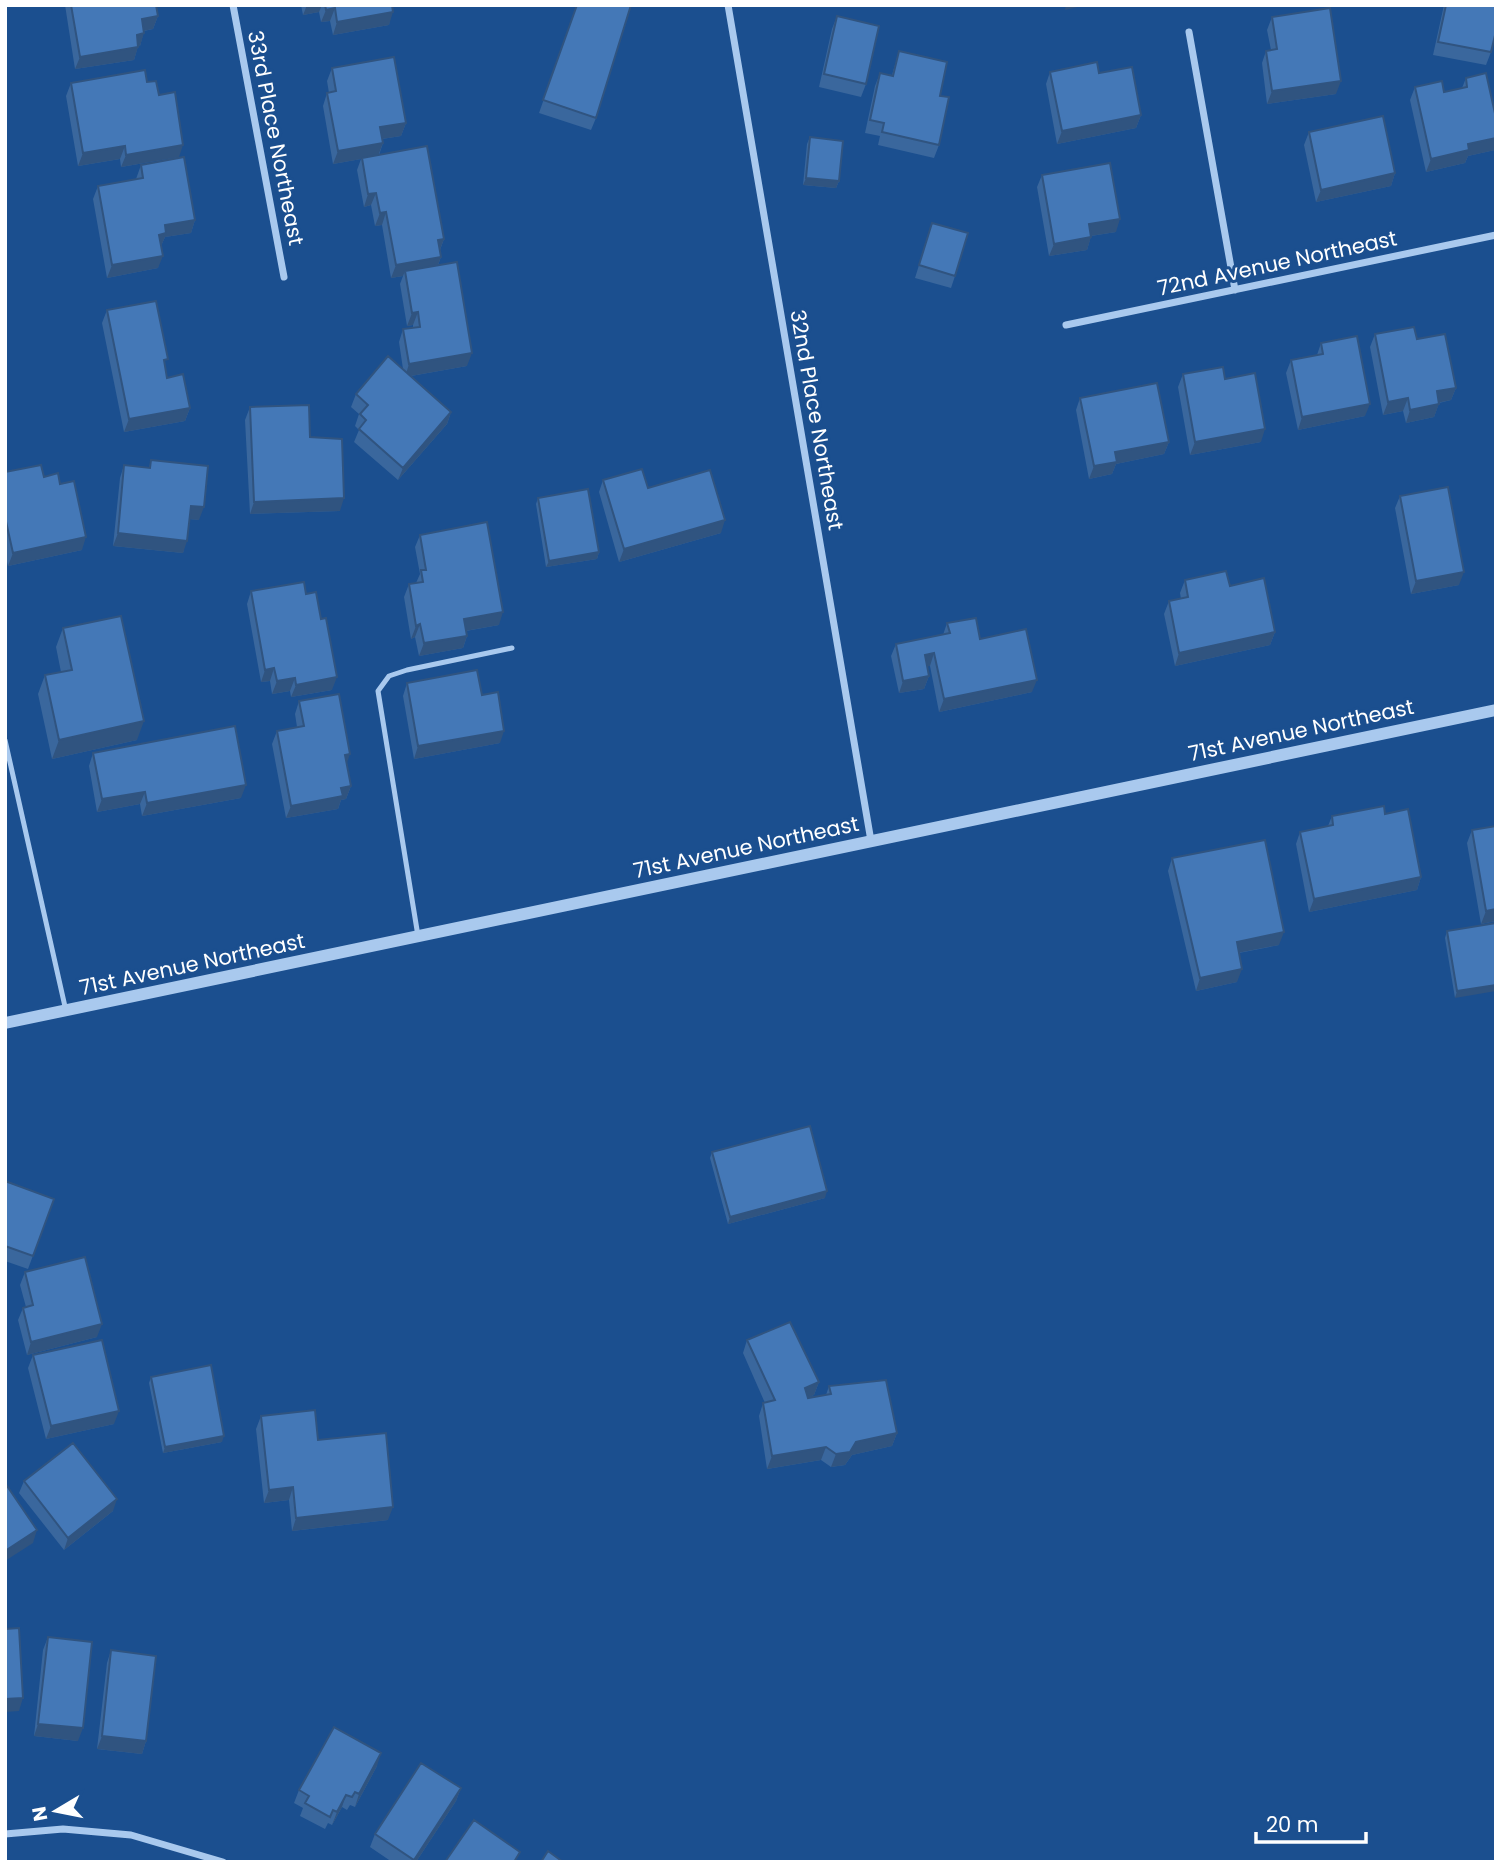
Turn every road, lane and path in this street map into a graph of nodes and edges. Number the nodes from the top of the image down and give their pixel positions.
1 (233, 5) edge
2 (728, 5) edge
3 (1189, 32) dead end
4 (1496, 235) edge
5 (284, 276) dead end
6 (1235, 289) junction
7 (1066, 325) dead end
8 (512, 648) dead end
9 (1496, 710) edge
10 (5, 740) edge
11 (871, 841) junction
12 (418, 936) junction
13 (66, 1011) junction
14 (5, 1023) edge
15 (5, 1834) edge
16 (223, 1862) edge

1 - 5 street, 33rd Place Northeast
2 - 11 street, 32nd Place Northeast
3 - 6 street
4 - 6 street, 72nd Avenue Northeast
6 - 7 street, 72nd Avenue Northeast
8 - 12 lane
9 - 11 street, 71st Avenue Northeast
10 - 13 lane
11 - 12 street, 71st Avenue Northeast
12 - 13 street, 71st Avenue Northeast
13 - 14 street, 71st Avenue Northeast
15 - 16 street

